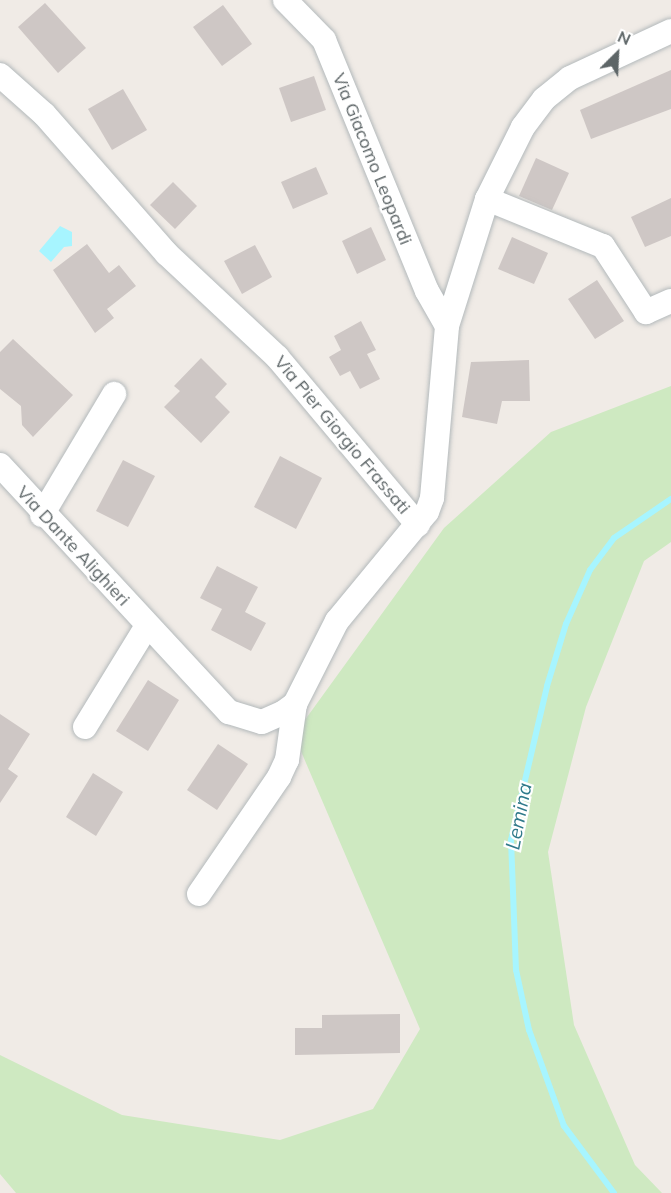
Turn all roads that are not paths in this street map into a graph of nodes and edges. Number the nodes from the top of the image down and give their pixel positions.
1 (285, 0) edge
2 (671, 31) edge
3 (0, 75) edge
4 (487, 199) junction
5 (671, 301) edge
6 (447, 326) junction
7 (114, 394) dead end
8 (0, 465) edge
9 (42, 515) junction
10 (417, 525) junction
11 (147, 626) junction
12 (295, 704) junction
13 (85, 727) dead end
14 (199, 894) dead end

1 - 6 street, Via Giacomo Leopardi
2 - 4 street, Via Pier Giorgio Frassati
3 - 10 street, Via Pier Giorgio Frassati
4 - 5 street
4 - 6 street, Via Pier Giorgio Frassati
6 - 10 street, Via Pier Giorgio Frassati
7 - 9 street
8 - 9 street, Via Dante Alighieri
9 - 11 street, Via Dante Alighieri
10 - 12 street
11 - 12 street, Via Dante Alighieri
11 - 13 street
12 - 14 street

